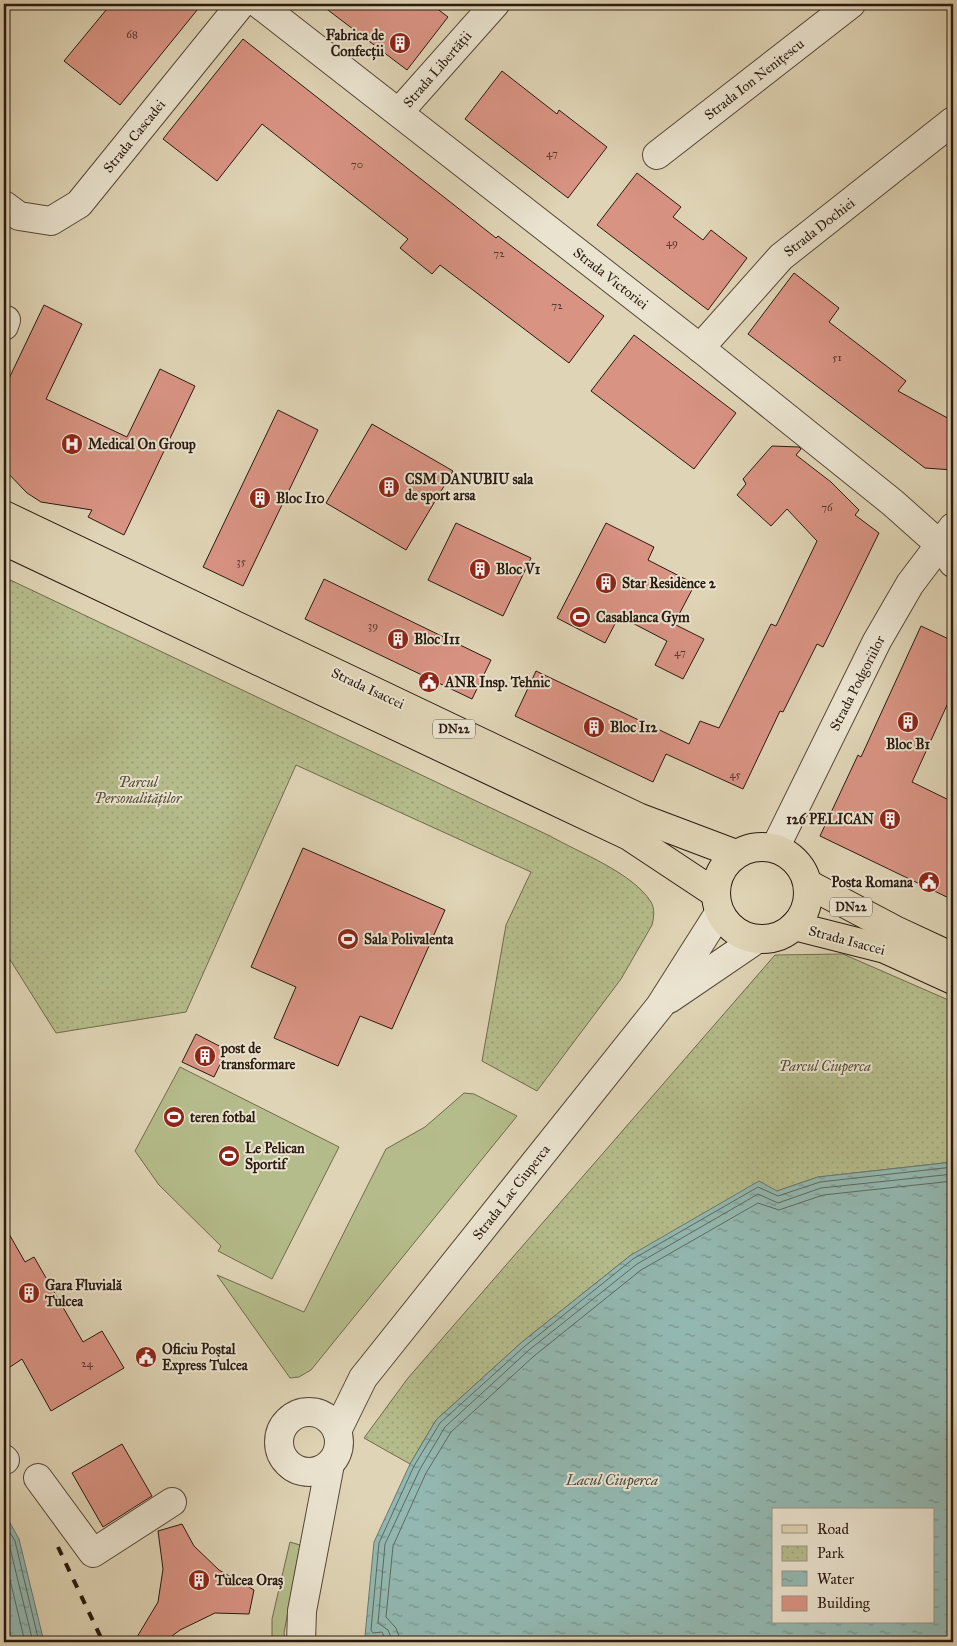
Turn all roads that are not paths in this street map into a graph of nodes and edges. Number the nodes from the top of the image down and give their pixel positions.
1 (241, 4) edge
2 (259, 4) edge
3 (495, 4) edge
4 (851, 4) edge
5 (399, 112) junction
6 (953, 121) edge
7 (657, 155) dead end
8 (4, 205) edge
9 (700, 348) junction
10 (4, 515) edge
11 (4, 541) edge
12 (948, 545) edge
13 (775, 848) junction
14 (736, 854) junction
15 (808, 884) junction
16 (717, 903) junction
17 (794, 926) junction
18 (757, 939) junction
19 (953, 957) edge
20 (953, 980) edge
21 (660, 1006) junction
22 (362, 1378) junction
23 (314, 1413) junction
24 (337, 1431) junction
25 (330, 1464) junction
26 (304, 1472) junction
27 (38, 1478) dead end
28 (172, 1502) dead end
29 (319, 1523) junction
30 (301, 1642) edge

1 - 8 street, Strada Cascadei
2 - 5 street, Strada Victoriei
3 - 5 street, Strada Libertății
4 - 7 street, Strada Ion Nenițescu
5 - 9 street, Strada Victoriei
6 - 9 street, Strada Dochiei
9 - 12 street, Strada Victoriei
10 - 14 main road, Strada Isaccei / DN22
11 - 16 main road, Strada Isaccei / DN22
12 - 13 street, Strada Podgoriilor
13 - 14 main road
13 - 15 main road
14 - 16 main road
15 - 17 main road, Strada Isaccei
15 - 19 main road, Strada Isaccei / DN22
16 - 18 main road, Strada Isaccei
16 - 21 street, Strada Lac Ciuperca
17 - 18 main road, Strada Isaccei
17 - 20 main road, Strada Isaccei / DN22
18 - 21 street, Strada Lac Ciuperca
21 - 22 street, Strada Lac Ciuperca
22 - 23 street, Strada Lac Ciuperca
22 - 24 street, Strada Lac Ciuperca
23 - 24 street
23 - 26 street
24 - 25 street
25 - 26 street
25 - 29 street
26 - 29 street
27 - 28 street
29 - 30 street

